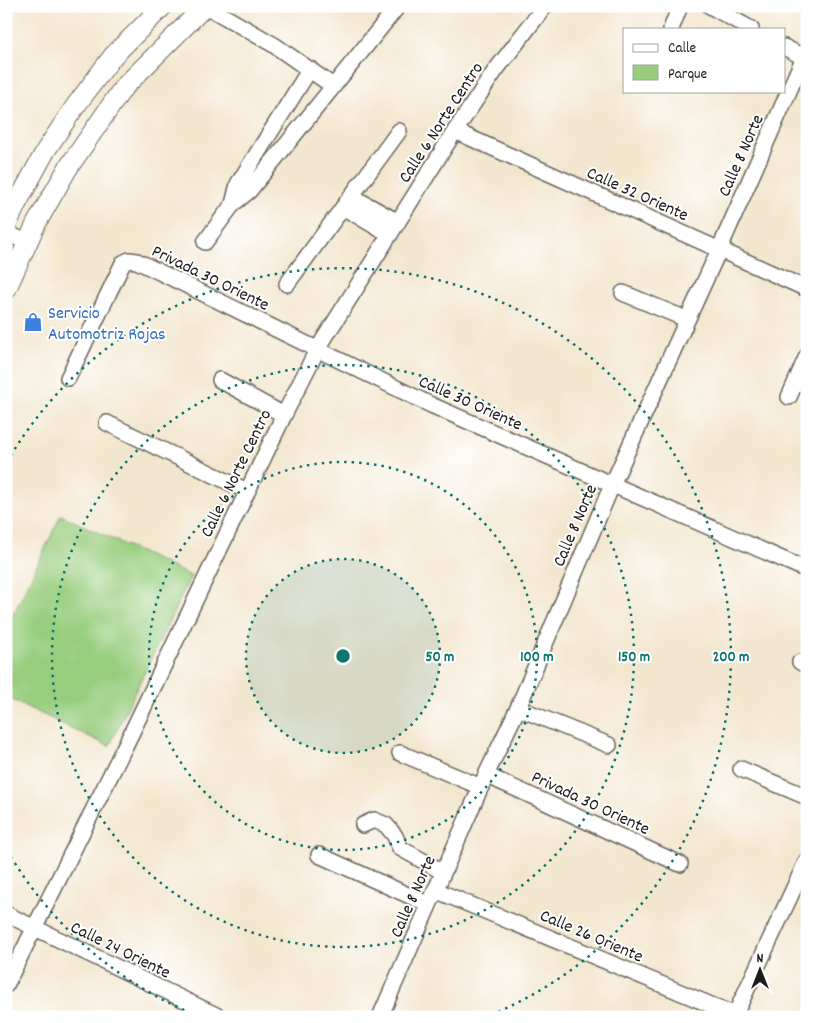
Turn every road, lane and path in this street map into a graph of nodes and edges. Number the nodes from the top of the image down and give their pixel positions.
1 (162, 6) edge
2 (206, 6) edge
3 (398, 6) edge
4 (545, 6) edge
5 (680, 6) edge
6 (710, 6) edge
7 (671, 28) edge
8 (749, 28) edge
9 (786, 48) edge
10 (806, 55) edge
11 (310, 69) junction
12 (334, 86) junction
13 (398, 131) dead end
14 (455, 132) junction
15 (263, 145) junction
16 (277, 157) junction
17 (347, 201) junction
18 (233, 204) junction
19 (6, 227) edge
20 (394, 229) junction
21 (6, 233) edge
22 (27, 242) junction
23 (205, 242) dead end
24 (719, 250) junction
25 (287, 284) dead end
26 (807, 289) edge
27 (6, 290) edge
28 (623, 293) dead end
29 (686, 319) junction
30 (316, 350) junction
31 (807, 356) edge
32 (68, 378) dead end
33 (220, 380) dead end
34 (789, 397) dead end
35 (284, 415) junction
36 (107, 423) dead end
37 (612, 484) junction
38 (247, 491) junction
39 (807, 570) edge
40 (518, 708) junction
41 (609, 745) dead end
42 (400, 753) dead end
43 (741, 768) dead end
44 (483, 781) junction
45 (807, 797) edge
46 (363, 825) dead end
47 (319, 855) dead end
48 (807, 860) edge
49 (680, 864) dead end
50 (443, 872) junction
51 (433, 896) junction
52 (6, 914) edge
53 (34, 928) junction
54 (6, 984) edge
55 (734, 1016) edge
56 (220, 1017) edge
57 (380, 1017) edge

1 - 19 main road
2 - 11 street
2 - 22 main road
3 - 12 street
4 - 14 street, Calle 6 Norte Centro
5 - 7 street
6 - 8 street
9 - 10 street
10 - 24 street, Calle 8 Norte
11 - 12 street
11 - 15 street
12 - 16 street
13 - 17 street
14 - 20 street, Calle 6 Norte Centro
14 - 24 street, Calle 32 Oriente
15 - 16 street
15 - 18 street
16 - 18 street
17 - 20 street
17 - 25 street
18 - 23 street
20 - 30 street, Calle 6 Norte Centro
21 - 22 street
22 - 27 main road
24 - 26 street, Calle 32 Oriente
24 - 29 street, Calle 8 Norte
28 - 29 street
29 - 37 street, Calle 8 Norte
30 - 32 street, Privada 30 Oriente
30 - 35 street, Calle 6 Norte Centro
30 - 37 street, Calle 30 Oriente
31 - 34 street
33 - 35 street
35 - 38 street, Calle 6 Norte Centro
36 - 38 street
37 - 39 street
37 - 40 street, Calle 8 Norte
38 - 53 street, Calle 6 Norte Centro
40 - 41 street
40 - 44 street, Calle 8 Norte
42 - 44 street, Privada 30 Oriente
43 - 45 street
44 - 49 street, Privada 30 Oriente
44 - 50 street, Calle 8 Norte
46 - 50 street
47 - 51 street, Calle 26 Oriente
48 - 55 street
50 - 51 street, Calle 8 Norte
51 - 55 street, Calle 26 Oriente
51 - 57 street, Calle 8 Norte
52 - 53 street, Calle 24 Oriente
53 - 54 street, Calle 6 Norte Centro
53 - 56 street, Calle 24 Oriente

